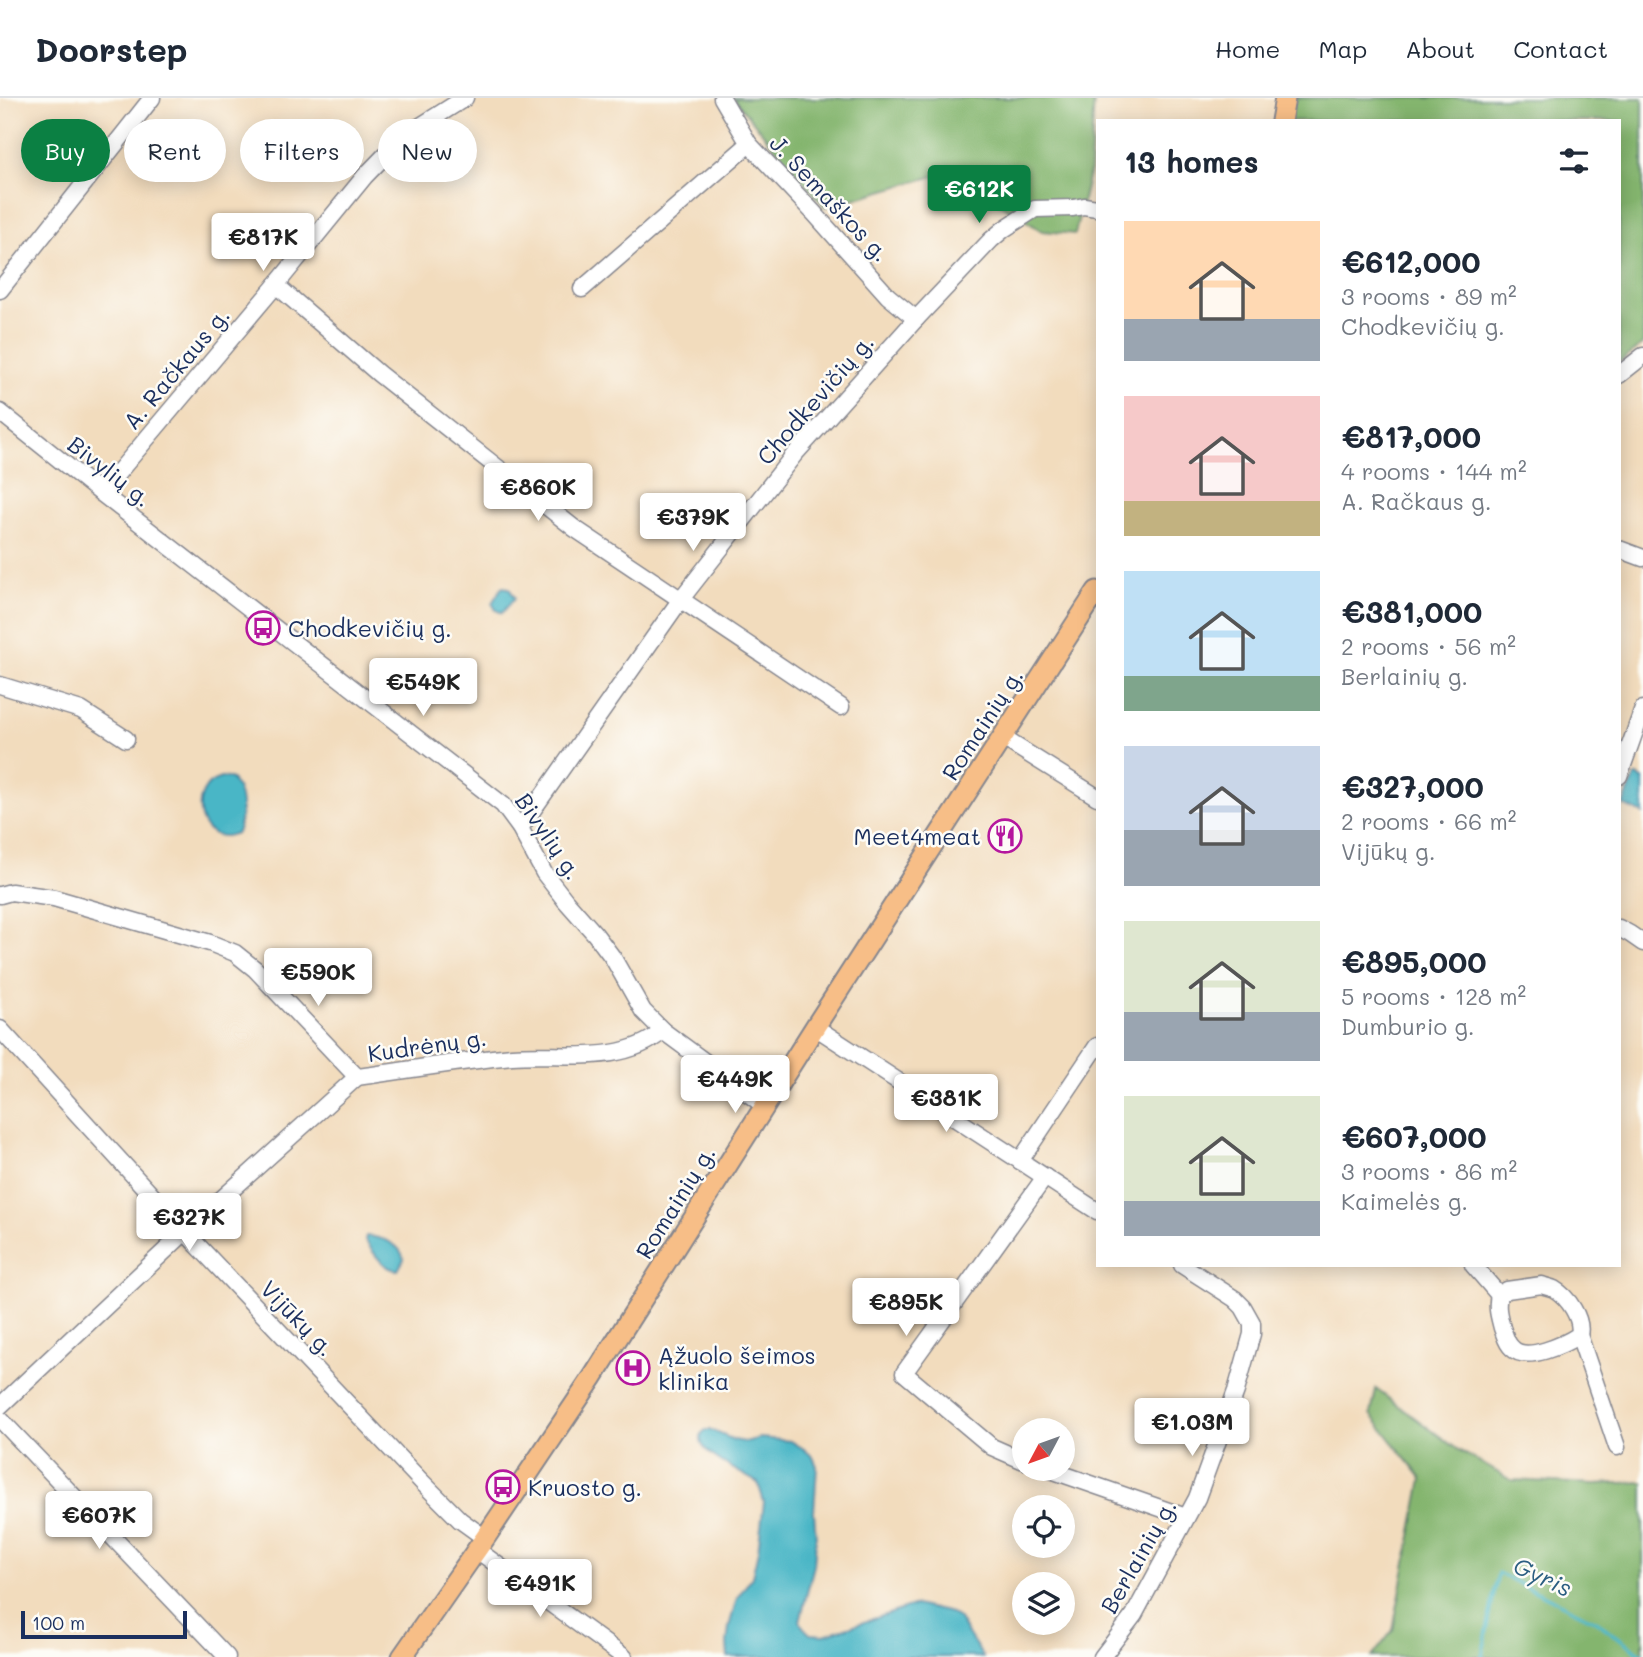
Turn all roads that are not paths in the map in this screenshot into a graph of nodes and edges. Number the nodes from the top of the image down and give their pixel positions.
1 (152, 98) edge
2 (465, 98) edge
3 (722, 98) edge
4 (1285, 98) edge
5 (1281, 119) edge
6 (748, 144) junction
7 (1096, 208) edge
8 (276, 285) junction
9 (582, 289) dead end
10 (0, 290) edge
11 (916, 319) junction
12 (1643, 356) edge
13 (1621, 373) edge
14 (0, 412) edge
15 (101, 493) junction
16 (1621, 550) edge
17 (1643, 558) edge
18 (1096, 593) edge
19 (681, 599) junction
20 (0, 685) edge
21 (841, 707) dead end
22 (1643, 709) edge
23 (1003, 738) junction
24 (127, 739) dead end
25 (1621, 770) edge
26 (1096, 796) edge
27 (520, 828) junction
28 (0, 895) edge
29 (1621, 929) edge
30 (1643, 943) edge
31 (815, 1027) junction
32 (0, 1028) edge
33 (663, 1031) junction
34 (1096, 1047) edge
35 (357, 1077) junction
36 (765, 1106) junction
37 (1020, 1161) junction
38 (1045, 1177) junction
39 (1096, 1210) edge
40 (185, 1232) junction
41 (1185, 1267) edge
42 (1475, 1267) edge
43 (1499, 1295) junction
44 (1579, 1335) junction
45 (0, 1406) edge
46 (2, 1426) edge
47 (1616, 1447) dead end
48 (1012, 1456) edge
49 (1075, 1478) edge
50 (1186, 1517) junction
51 (481, 1544) junction
52 (227, 1657) edge
53 (402, 1657) edge
54 (624, 1657) edge
55 (1102, 1657) edge

1 - 10 street
2 - 8 street, A. Račkaus g.
3 - 6 street, J. Semaškos g.
4 - 5 main road
6 - 9 street
6 - 11 street, J. Semaškos g.
7 - 11 street, Chodkevičių g.
8 - 15 street, A. Račkaus g.
8 - 19 street
11 - 19 street, Chodkevičių g.
12 - 13 street
14 - 15 street, Bivylių g.
15 - 27 street, Bivylių g.
16 - 17 street
18 - 23 main road, Romainių g.
19 - 21 street
19 - 27 street, Chodkevičių g.
20 - 24 street
22 - 25 street
23 - 26 street
23 - 31 main road, Romainių g.
27 - 33 street, Bivylių g.
28 - 35 street, Kudrėnų g.
29 - 30 street
31 - 36 main road, Romainių g.
31 - 37 street
32 - 40 street, Vijūkų g.
33 - 35 street, Kudrėnų g.
33 - 36 street, Bivylių g.
34 - 37 street
35 - 40 street
36 - 51 main road, Romainių g.
37 - 38 street
38 - 39 street
38 - 48 street
40 - 45 street
40 - 51 street, Vijūkų g.
41 - 50 street, Berlainių g.
42 - 43 street
43 - 44 street
43 - 44 street
44 - 47 street
46 - 52 street
49 - 50 street
50 - 55 street, Berlainių g.
51 - 53 main road, Romainių g.
51 - 54 street

